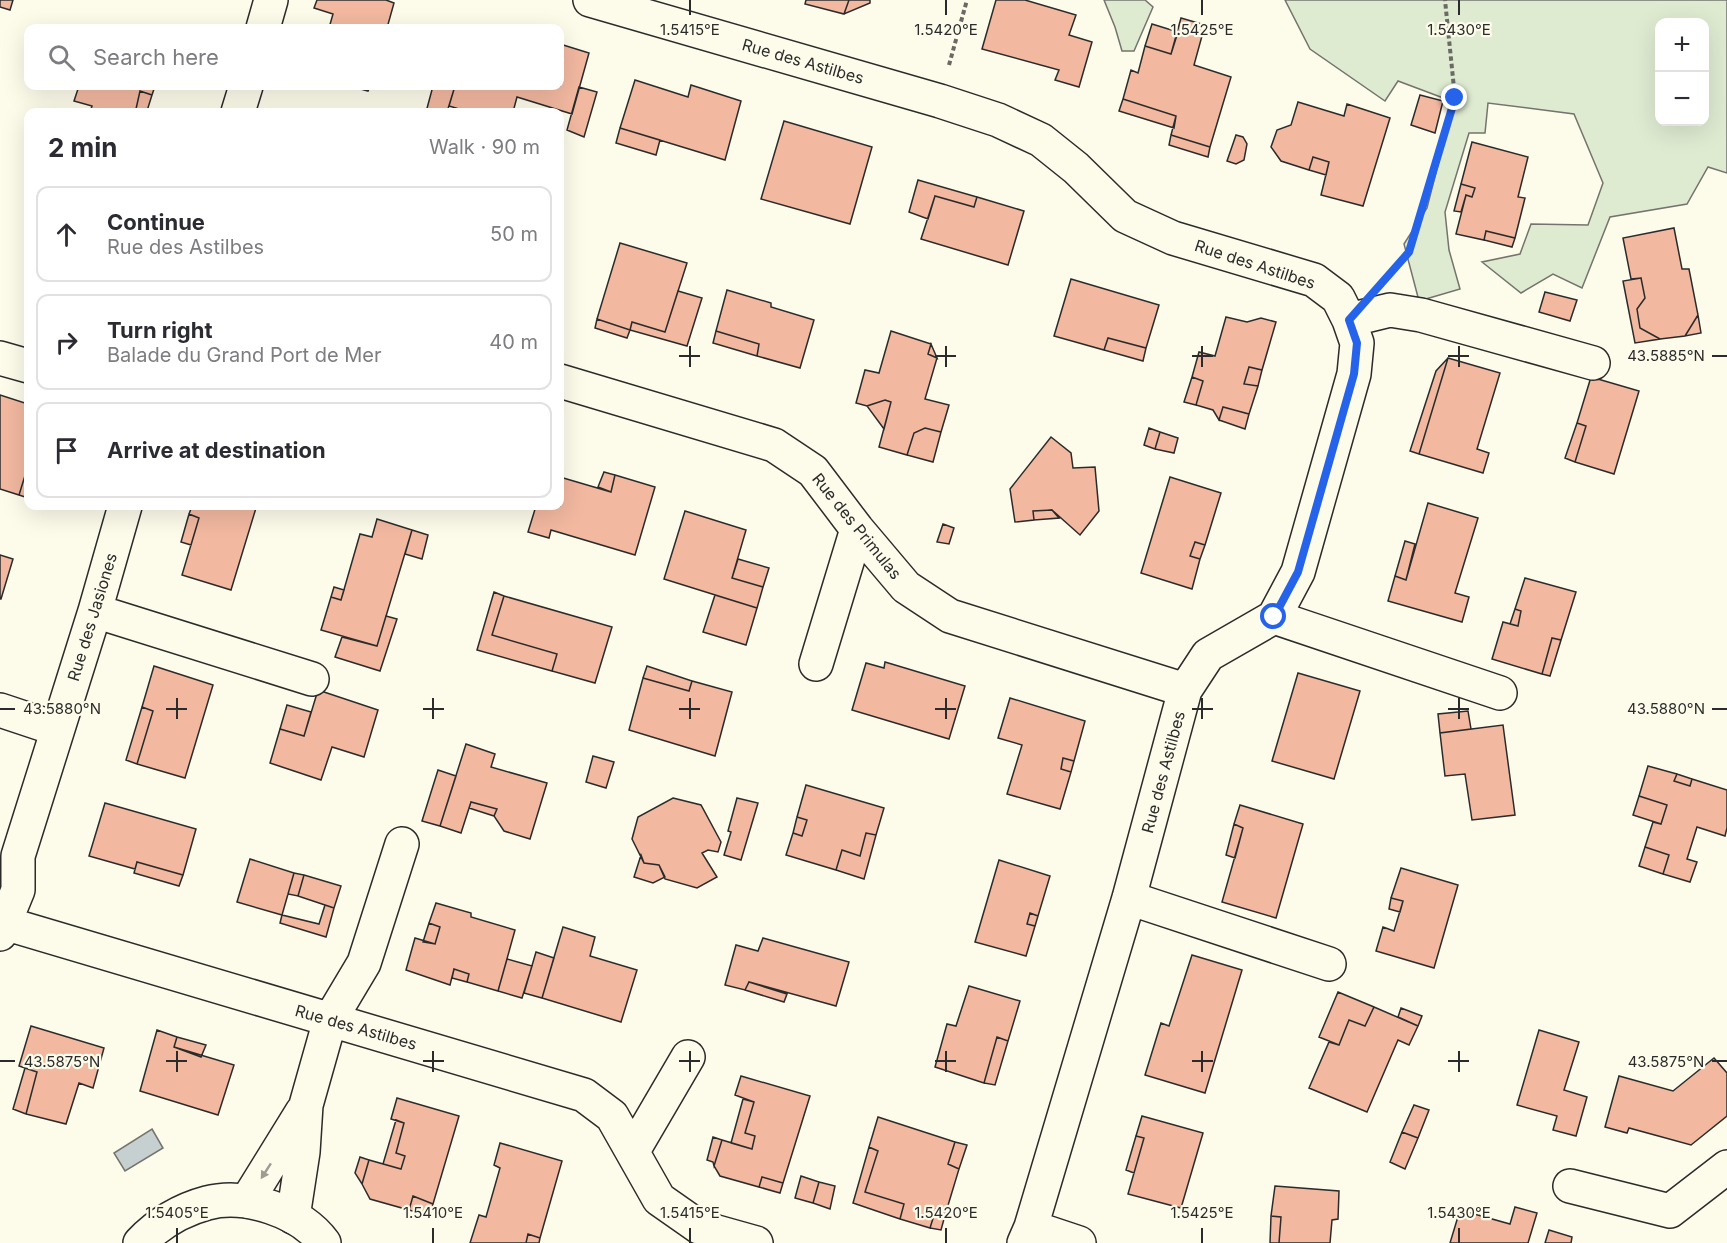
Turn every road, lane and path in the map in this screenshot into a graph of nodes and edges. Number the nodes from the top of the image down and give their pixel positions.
1 (271, 0) edge
2 (590, 0) edge
3 (967, 0) edge
4 (1444, 0) edge
5 (263, 24) edge
6 (245, 90) edge
7 (940, 101) junction
8 (239, 108) edge
9 (1349, 320) junction
10 (0, 358) edge
11 (1593, 363) dead end
12 (24, 365) edge
13 (564, 382) edge
14 (124, 510) edge
15 (857, 529) junction
16 (95, 611) junction
17 (1274, 617) junction
18 (816, 664) dead end
19 (312, 679) dead end
20 (1185, 690) junction
21 (1500, 693) dead end
22 (0, 710) edge
23 (57, 729) junction
24 (402, 843) dead end
25 (1129, 898) junction
26 (2, 929) edge
27 (1329, 964) dead end
28 (330, 1020) junction
29 (688, 1057) dead end
30 (306, 1105) junction
31 (633, 1151) junction
32 (1727, 1167) edge
33 (1570, 1186) dead end
34 (247, 1201) junction
35 (293, 1217) junction
36 (1028, 1235) edge
37 (137, 1242) edge
38 (324, 1243) edge
39 (756, 1243) edge
40 (1079, 1243) edge

1 - 5 street
2 - 7 street, Rue des Astilbes
3 - 7 path
4 - 9 path
6 - 8 street
7 - 9 street, Rue des Astilbes
9 - 11 street
9 - 17 street, Rue des Astilbes
10 - 12 street
13 - 15 street, Rue des Primulas
14 - 16 street, Rue des Jasiones
15 - 18 street
15 - 20 street, Rue des Primulas
16 - 19 street
16 - 23 street, Rue des Jasiones
17 - 20 street, Rue des Astilbes
17 - 21 street
20 - 25 street, Rue des Astilbes
22 - 23 street
23 - 26 street, Rue des Jasiones
24 - 28 street
25 - 27 street
25 - 36 street, Rue des Astilbes
26 - 28 street, Rue des Astilbes
28 - 30 street
28 - 31 street, Rue des Astilbes
29 - 31 street
30 -> 34 street
30 - 35 street
31 - 39 street, Rue des Astilbes
32 - 33 street
34 - 35 street
34 - 37 street
35 - 38 street
36 - 40 street

